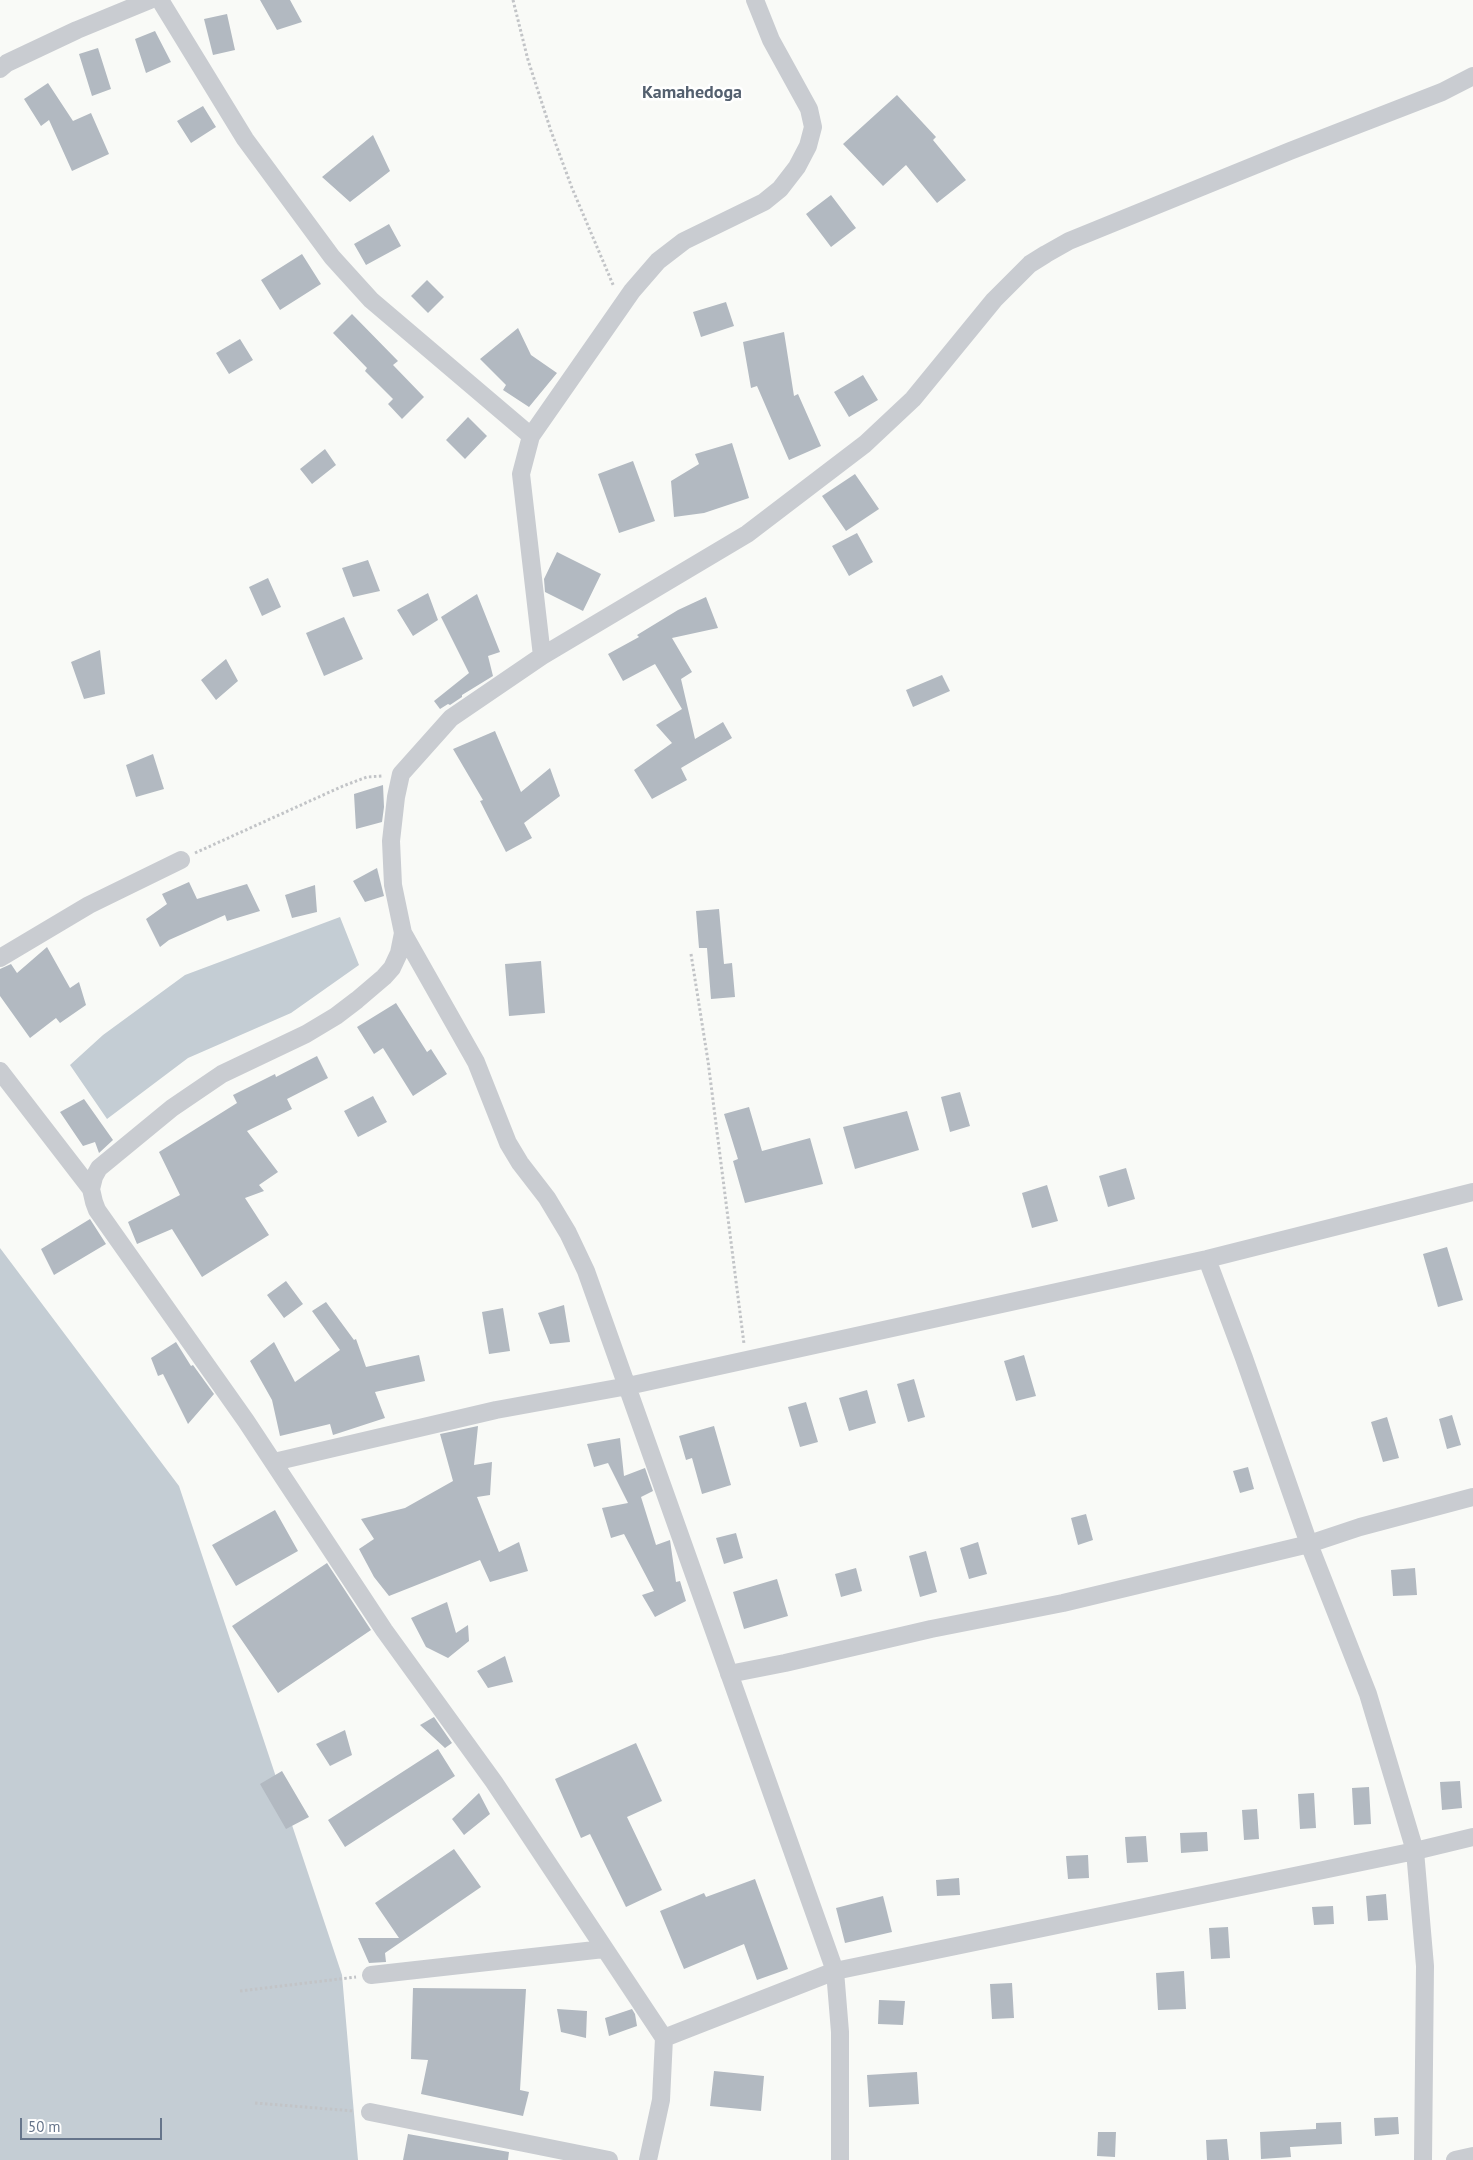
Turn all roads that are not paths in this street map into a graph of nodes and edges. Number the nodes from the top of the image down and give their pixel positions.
1 (150, 0) edge
2 (160, 0) edge
3 (755, 0) edge
4 (0, 69) edge
5 (1473, 76) edge
6 (531, 436) junction
7 (542, 656) junction
8 (181, 860) road end
9 (403, 933) junction
10 (0, 958) edge
11 (0, 1071) edge
12 (91, 1189) junction
13 (1473, 1192) edge
14 (1207, 1259) junction
15 (628, 1386) junction
16 (274, 1462) junction
17 (1473, 1497) edge
18 (1309, 1544) junction
19 (729, 1674) junction
20 (1473, 1837) edge
21 (1415, 1851) junction
22 (604, 1949) junction
23 (835, 1971) junction
24 (371, 1975) road end
25 (664, 2038) junction
26 (370, 2112) road end
27 (1473, 2156) edge
28 (609, 2160) edge
29 (648, 2160) edge
30 (840, 2160) edge
31 (1423, 2160) edge
32 (1455, 2160) edge

1 - 4 street
2 - 6 street
3 - 6 street
5 - 7 street
6 - 7 street
7 - 9 street
8 - 10 street
9 - 12 street
9 - 15 street
11 - 12 street
12 - 16 street
13 - 14 street
14 - 15 street
14 - 18 street
15 - 16 street
15 - 19 street
16 - 22 street
17 - 18 street
18 - 19 street
18 - 21 street
19 - 23 street
20 - 21 street
21 - 23 street
21 - 31 street
22 - 24 street
22 - 25 street
23 - 25 street
23 - 30 street
25 - 29 street
26 - 28 street
27 - 32 street

